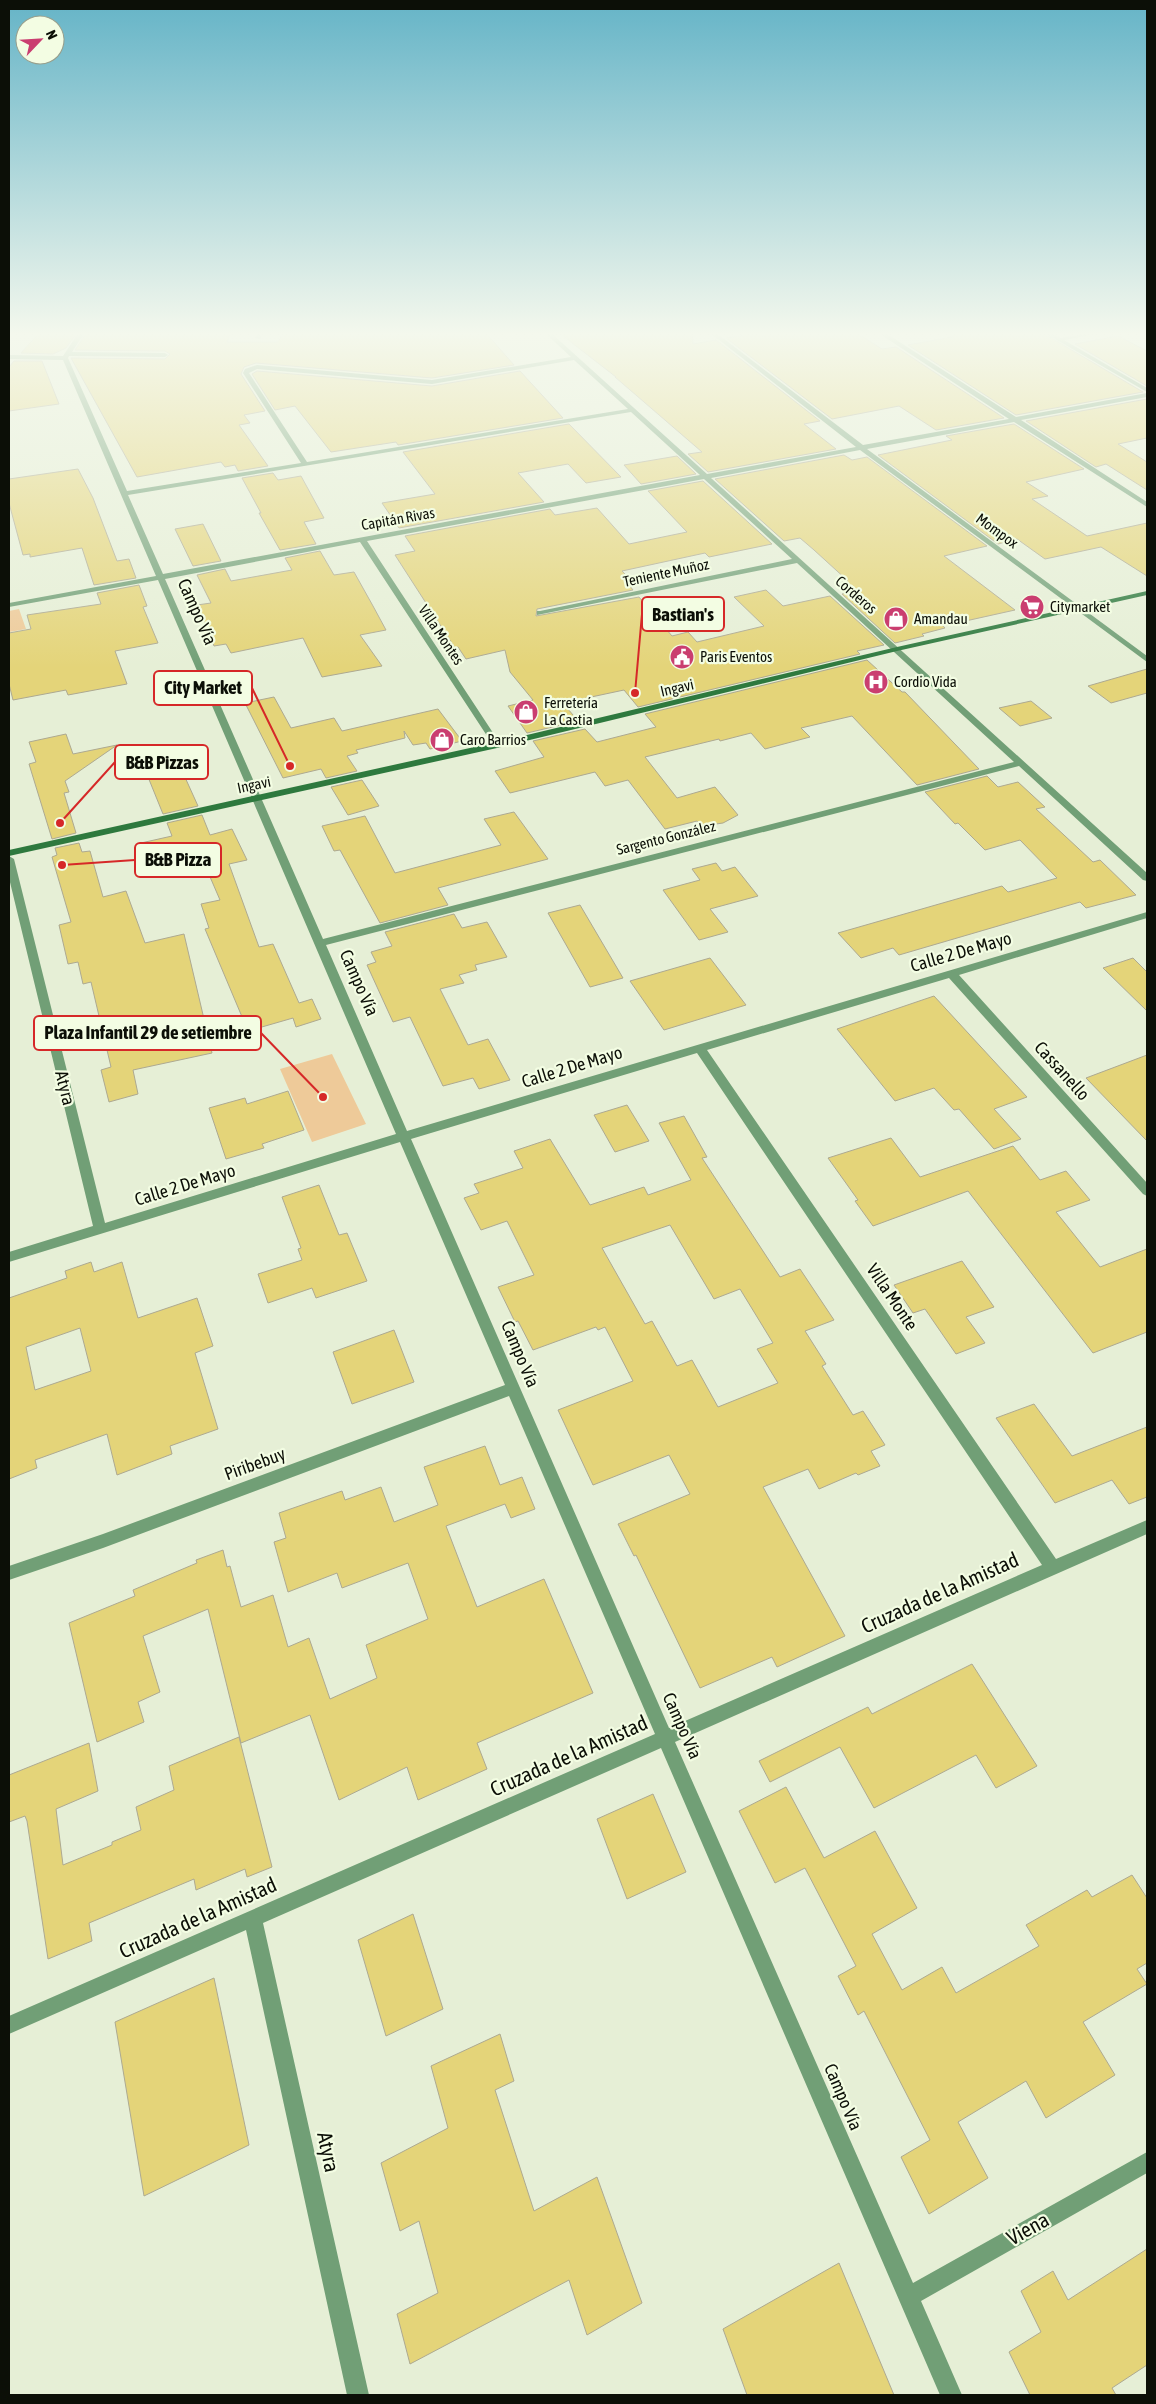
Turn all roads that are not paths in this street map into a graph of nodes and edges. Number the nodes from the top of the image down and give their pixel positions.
1 (103, 444) edge
2 (293, 444) edge
3 (426, 444) edge
4 (669, 444) edge
5 (857, 444) edge
6 (883, 444) edge
7 (1052, 444) edge
8 (862, 448) junction
9 (306, 464) junction
10 (705, 477) junction
11 (124, 494) junction
12 (1147, 505) edge
13 (362, 540) junction
14 (796, 560) junction
15 (160, 577) junction
16 (1147, 593) edge
17 (9, 605) edge
18 (1078, 608) junction
19 (540, 613) dead end
20 (897, 649) junction
21 (1147, 660) edge
22 (497, 745) junction
23 (1020, 763) junction
24 (257, 799) junction
25 (9, 853) edge
26 (9, 859) edge
27 (1147, 878) edge
28 (1147, 915) edge
29 (320, 943) junction
30 (951, 974) junction
31 (699, 1048) junction
32 (404, 1136) junction
33 (1147, 1191) edge
34 (100, 1229) junction
35 (9, 1257) edge
36 (513, 1388) junction
37 (1147, 1526) edge
38 (1053, 1568) junction
39 (9, 1573) edge
40 (666, 1738) junction
41 (253, 1919) junction
42 (9, 2025) edge
43 (1147, 2162) edge
44 (908, 2297) junction
45 (358, 2395) edge
46 (951, 2395) edge

1 - 11 street, Campo Vía
2 - 9 street
3 - 9 street
4 - 10 street, Corderos
5 - 8 street, Mompox
6 - 8 street, Capitán Rivas
7 - 12 street
8 - 10 street, Capitán Rivas
8 - 18 street, Mompox
9 - 11 street
10 - 13 street, Capitán Rivas
10 - 14 street, Corderos
11 - 15 street, Campo Vía
13 - 15 street, Capitán Rivas
13 - 22 street, Villa Montes
14 - 19 street, Teniente Muñoz
14 - 20 street, Corderos
15 - 17 street, Capitán Rivas
15 - 24 street, Campo Vía
16 - 18 main road, Ingavi
18 - 20 main road, Ingavi
18 - 21 street, Mompox
20 - 22 main road, Ingavi
20 - 23 street, Corderos
22 - 24 main road, Ingavi
23 - 27 street, Corderos
23 - 29 street, Sargento González
24 - 25 main road, Ingavi
24 - 29 street, Campo Vía
26 - 34 street, Atyra
28 - 30 street, Calle 2 De Mayo
29 - 32 street, Campo Vía
30 - 31 street, Calle 2 De Mayo
30 - 33 street, Cassanello
31 - 32 street, Calle 2 De Mayo
31 - 38 street, Villa Monte
32 - 34 street, Calle 2 De Mayo
32 - 36 street, Campo Vía
34 - 35 street, Calle 2 De Mayo
36 - 39 street, Piribebuy
36 - 40 street, Campo Vía
37 - 38 street, Cruzada de la Amistad
38 - 40 street, Cruzada de la Amistad
40 - 41 street, Cruzada de la Amistad
40 - 44 street, Campo Vía
41 - 42 street, Cruzada de la Amistad
41 - 45 street, Atyra
43 - 44 street, Viena
44 - 46 street, Campo Vía

